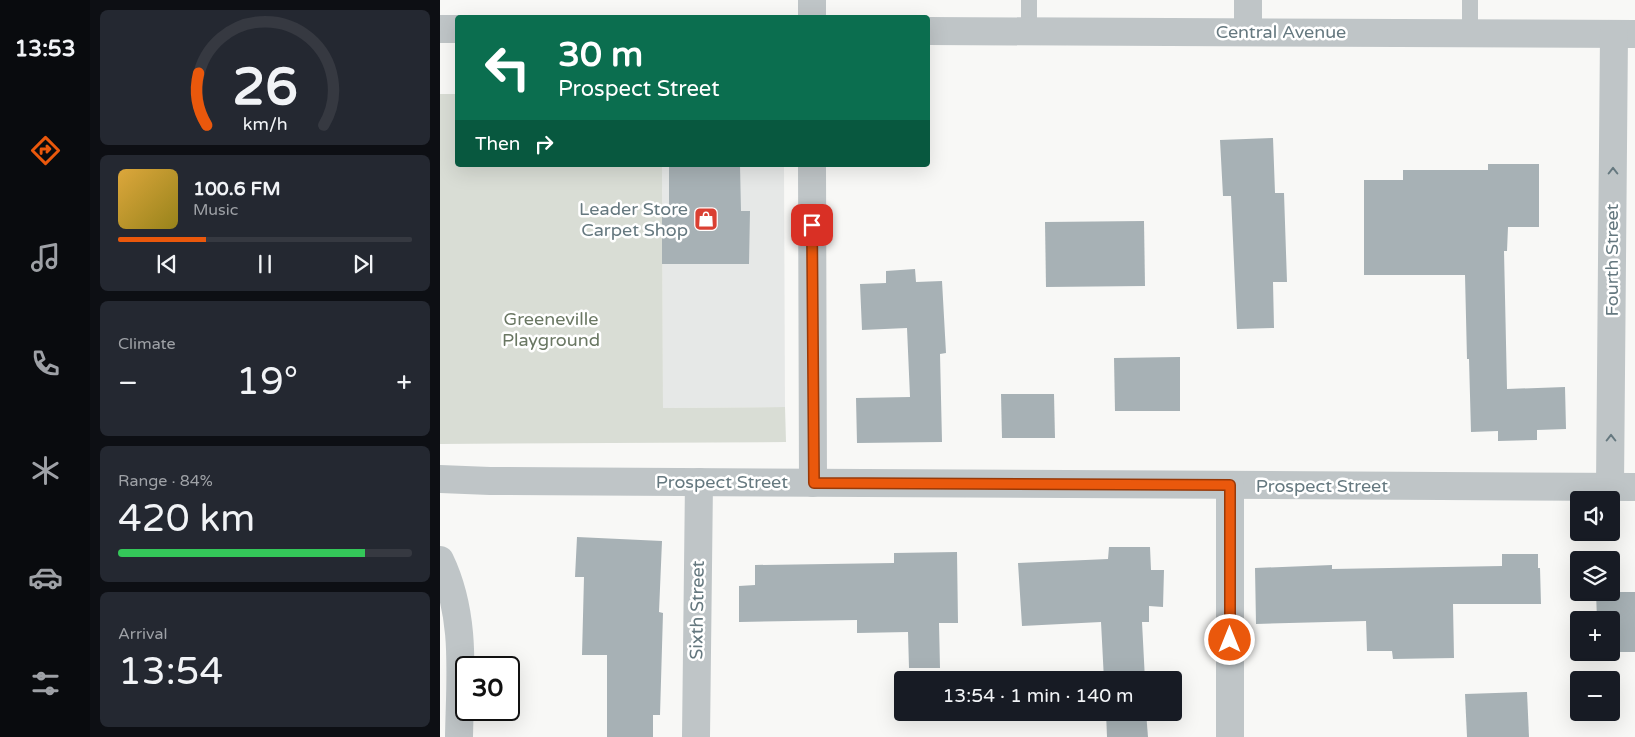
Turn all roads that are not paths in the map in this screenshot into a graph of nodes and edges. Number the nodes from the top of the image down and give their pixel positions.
1 (812, 0) edge
2 (1029, 0) edge
3 (1248, 0) edge
4 (1470, 0) edge
5 (812, 15) edge
6 (440, 29) edge
7 (455, 29) edge
8 (930, 31) edge
9 (1029, 31) junction
10 (1248, 32) junction
11 (1470, 33) junction
12 (1625, 34) edge
13 (812, 167) edge
14 (440, 479) edge
15 (699, 482) junction
16 (814, 483) junction
17 (1230, 485) junction
18 (1623, 487) edge
19 (440, 560) edge
20 (459, 737) edge
21 (696, 737) edge
22 (1230, 737) edge

1 - 5 street
2 - 9 lane
3 - 10 street
4 - 11 lane
6 - 7 street
8 - 9 street, Central Avenue
9 - 10 street, Central Avenue
10 - 11 street, Central Avenue
11 - 12 street, Central Avenue
18 -> 12 street, Fourth Street
13 - 16 street
14 - 15 street, Prospect Street
15 - 16 street, Prospect Street
15 - 21 street, Sixth Street
16 - 17 street, Prospect Street
17 - 18 street, Prospect Street
17 - 22 street
19 - 20 street

